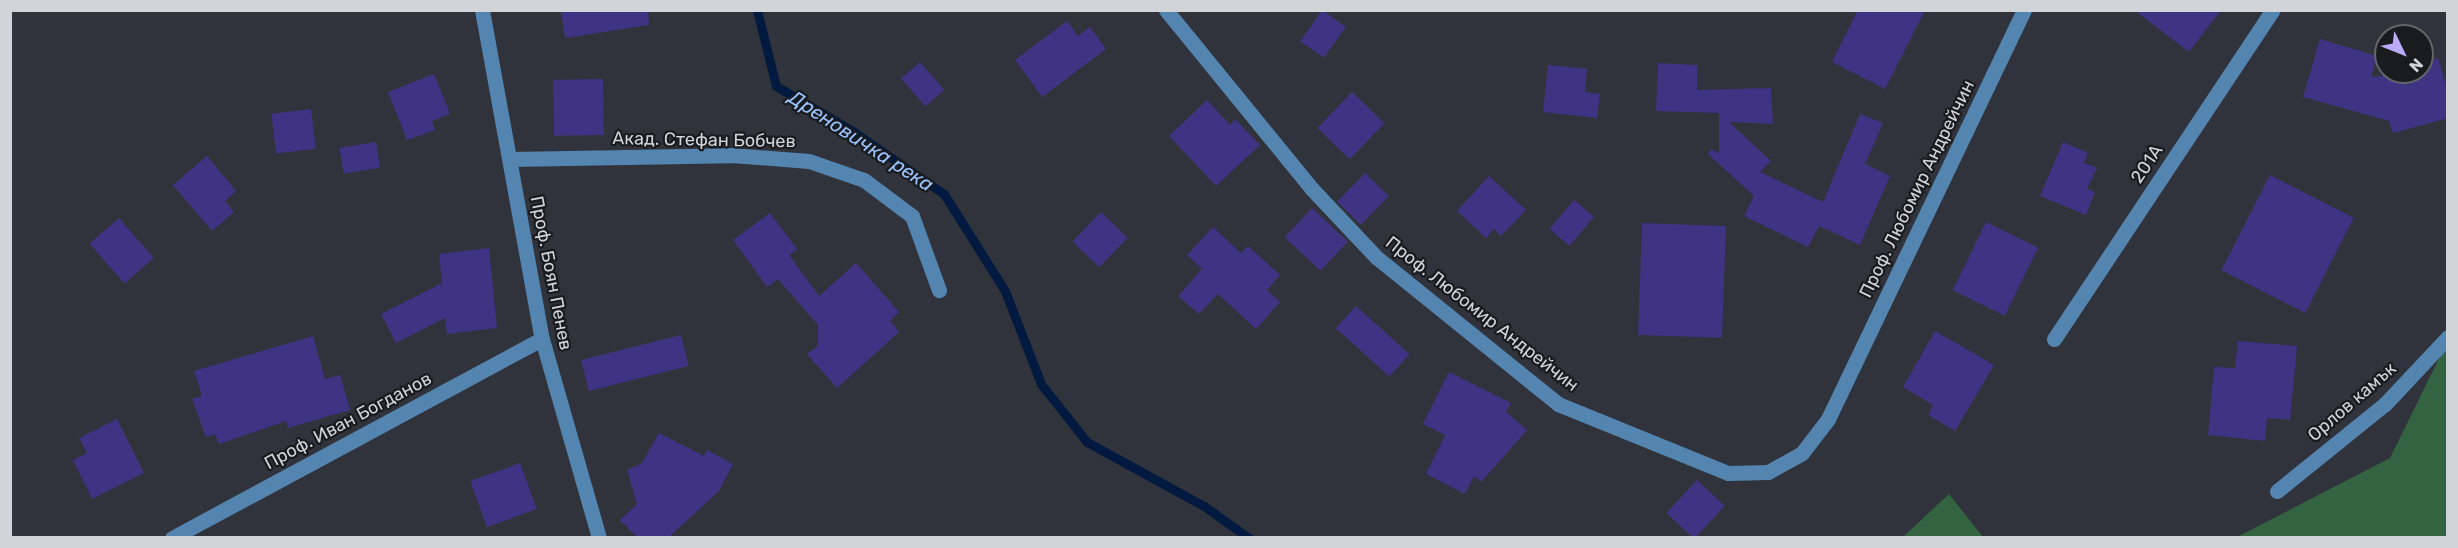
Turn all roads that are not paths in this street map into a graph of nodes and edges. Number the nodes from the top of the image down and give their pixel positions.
1 (482, 10) edge
2 (1166, 10) edge
3 (2024, 10) edge
4 (2273, 10) edge
5 (510, 159) junction
6 (939, 290) dead end
7 (2448, 337) edge
8 (542, 339) junction
9 (2054, 339) dead end
10 (2277, 491) dead end
11 (172, 537) edge
12 (599, 537) edge

1 - 5 street, Проф. Боян Пенев
2 - 3 street, Проф. Любомир Андрейчин
4 - 9 street, 201А
5 - 6 street, Акад. Стефан Бобчев
5 - 8 street, Проф. Боян Пенев
7 - 10 street, Орлов камък
8 - 11 street, Проф. Иван Богданов
8 - 12 street, Проф. Боян Пенев

